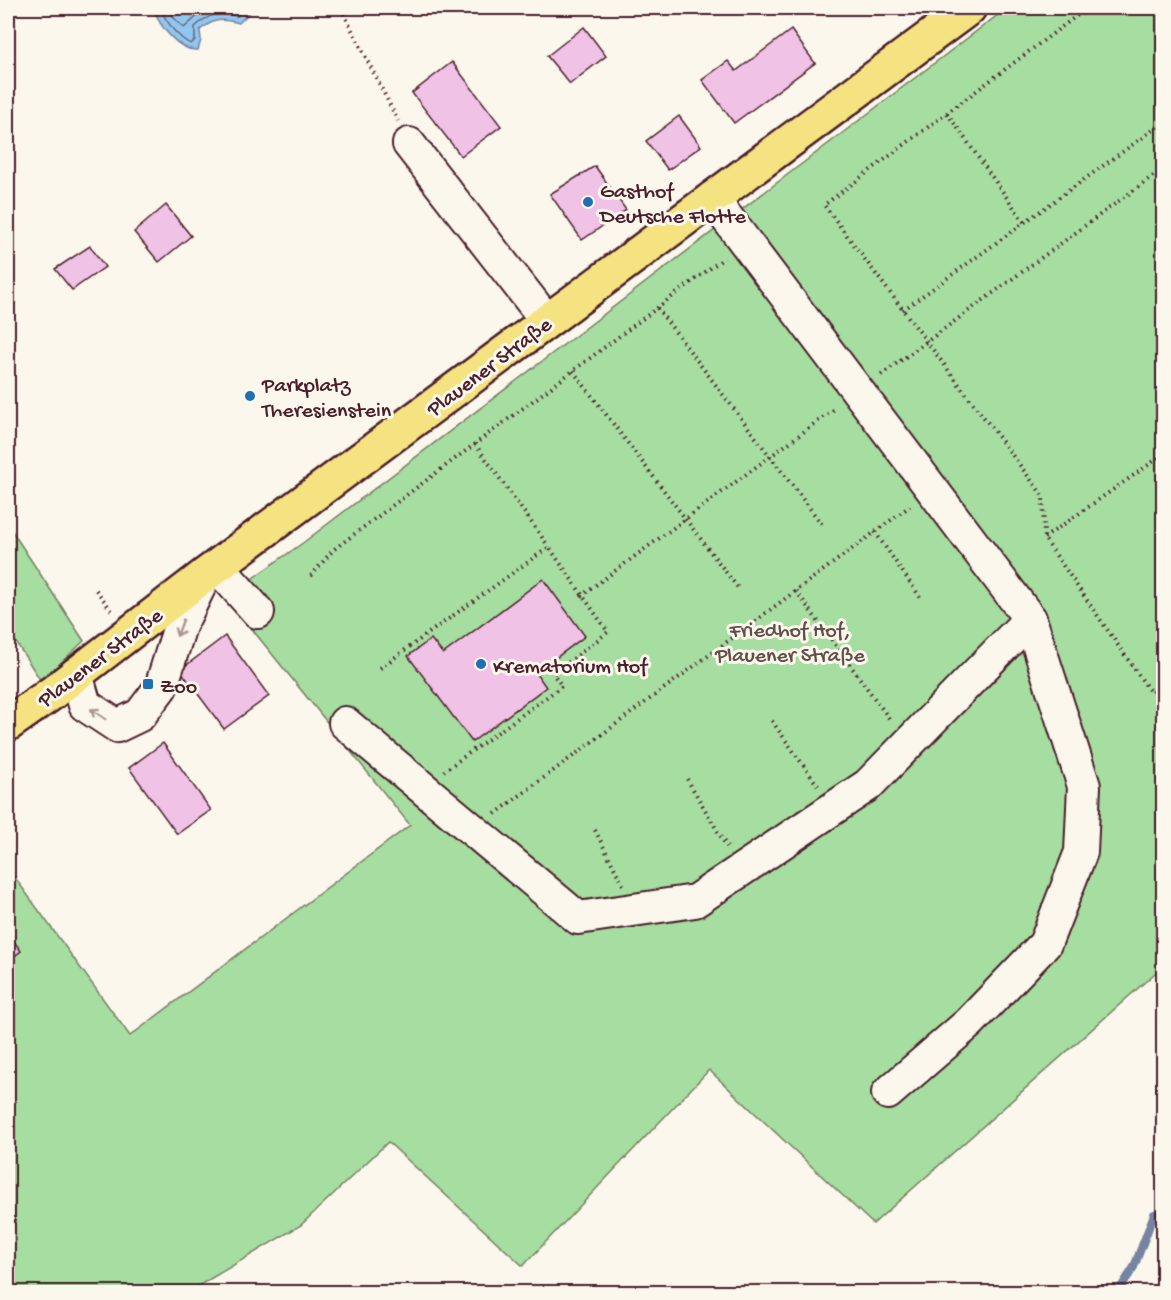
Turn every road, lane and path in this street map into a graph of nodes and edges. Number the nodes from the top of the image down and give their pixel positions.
1 (341, 8) edge
2 (969, 8) edge
3 (1087, 8) edge
4 (947, 113) junction
5 (1164, 122) edge
6 (409, 144) joint
7 (712, 198) junction
8 (1024, 222) junction
9 (746, 242) junction
10 (657, 308) junction
11 (903, 310) junction
12 (547, 321) junction
13 (573, 371) junction
14 (476, 444) junction
15 (1164, 454) edge
16 (933, 490) junction
17 (824, 527) dead end
18 (875, 532) junction
19 (1044, 538) junction
20 (549, 547) junction
21 (211, 570) junction
22 (311, 576) dead end
23 (738, 588) dead end
24 (796, 591) junction
25 (920, 597) dead end
26 (258, 612) dead end
27 (1030, 619) junction
28 (380, 668) dead end
29 (76, 674) junction
30 (1164, 681) edge
31 (772, 720) dead end
32 (345, 723) dead end
33 (8, 724) edge
34 (908, 745) junction
35 (687, 779) dead end
36 (422, 787) junction
37 (833, 809) junction
38 (473, 830) junction
39 (595, 830) dead end
40 (741, 871) junction
41 (636, 910) junction
42 (888, 1093) dead end

1 - 6 path
2 - 7 main road, Plauener Straße
3 - 4 path
4 - 8 path
4 - 11 path
5 - 8 path
6 - 12 lane
7 - 9 lane
7 - 12 main road, Plauener Straße
8 - 11 path
9 - 10 path
9 - 16 lane
10 - 13 path
10 - 17 path
11 - 19 path
12 - 21 main road, Plauener Straße
13 - 14 path
13 - 23 path
14 - 20 path
14 - 22 path
15 - 19 path
16 - 18 path
16 - 27 lane
18 - 24 path
18 - 25 path
19 - 30 path
20 - 28 path
20 - 36 path
21 - 26 lane
21 - 29 main road, Plauener Straße
21 -> 29 lane
24 - 34 path
24 - 38 path
27 - 34 lane
27 - 42 lane
29 - 33 main road, Plauener Straße
31 - 37 path
32 - 36 lane
34 - 37 lane
35 - 40 path
36 - 38 lane
37 - 40 lane
38 - 41 lane
39 - 41 path
40 - 41 lane

